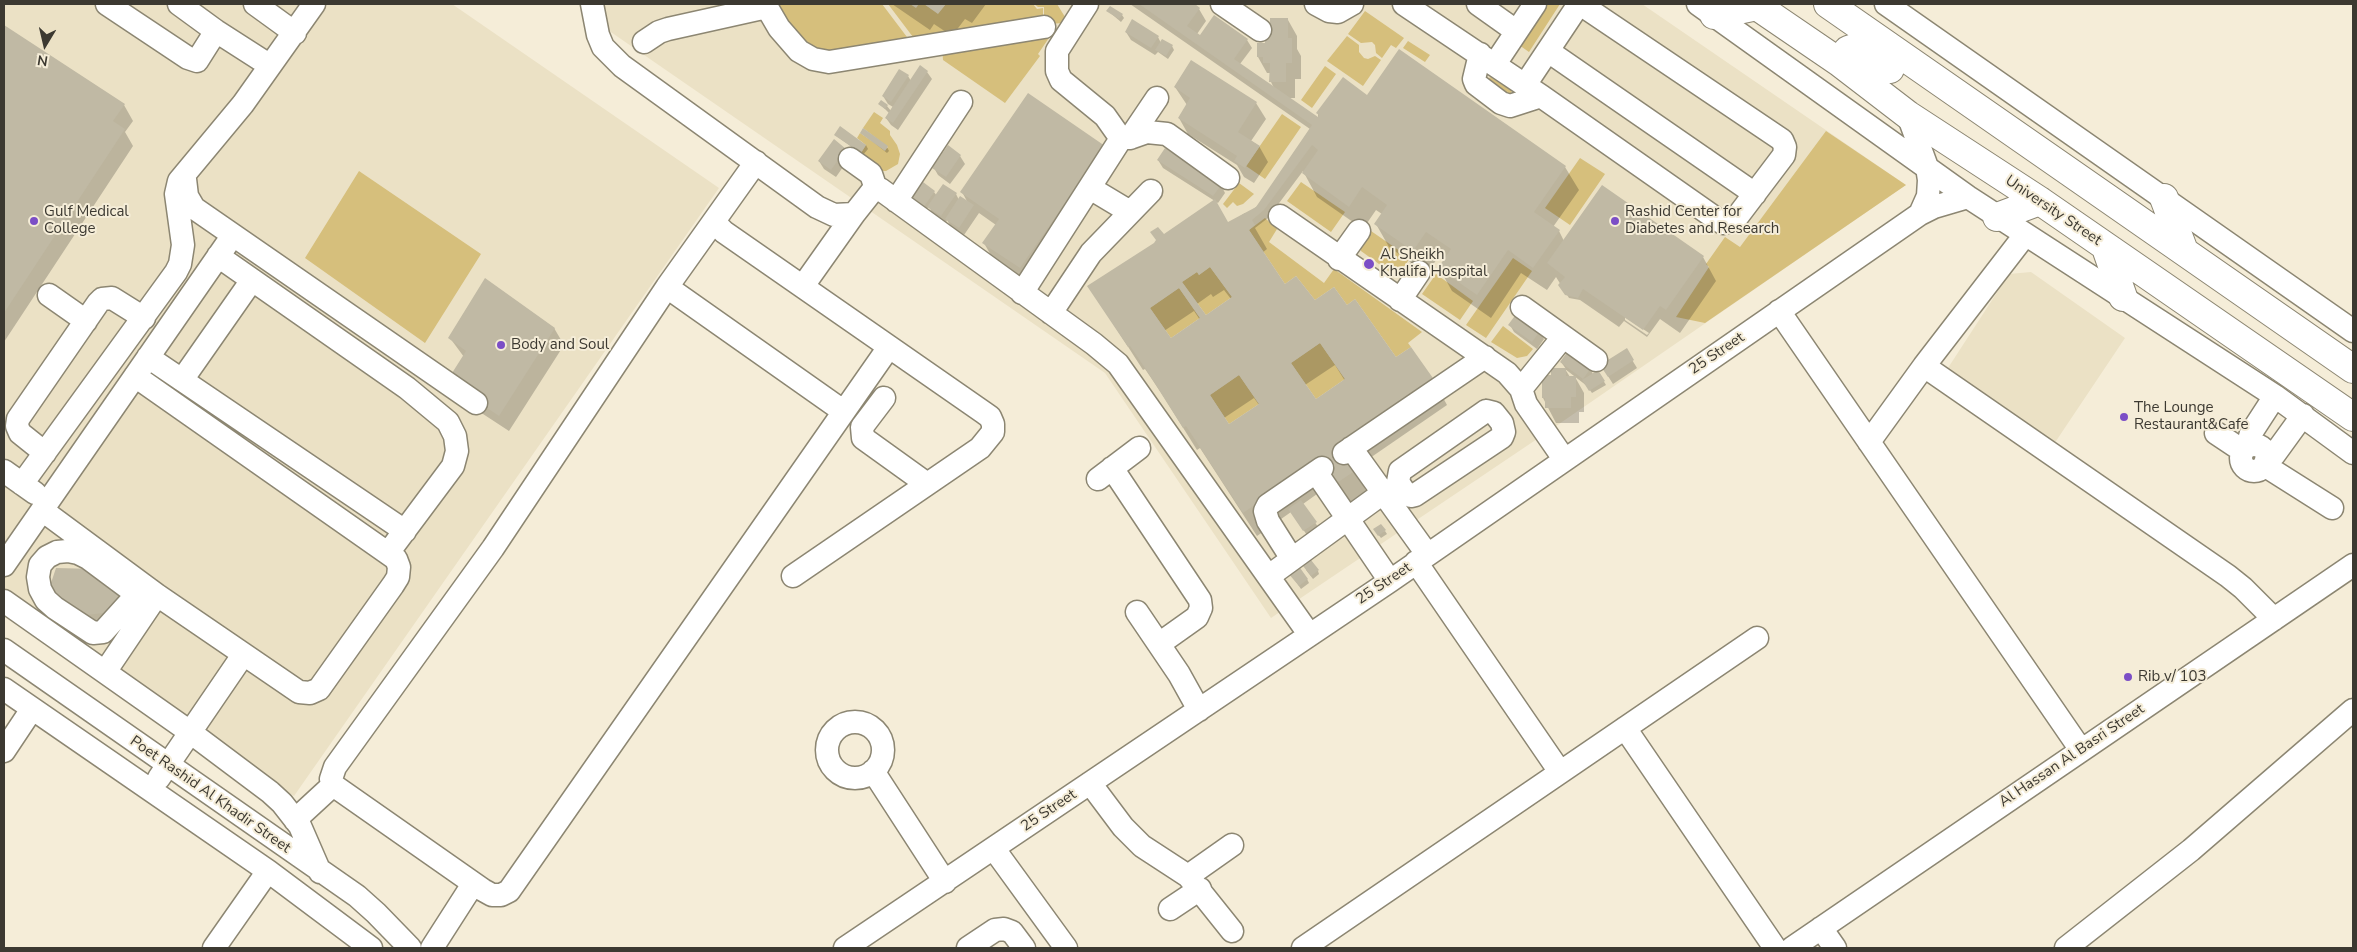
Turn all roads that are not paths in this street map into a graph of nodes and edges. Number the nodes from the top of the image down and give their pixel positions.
1 (106, 4) edge
2 (179, 4) edge
3 (255, 4) edge
4 (314, 4) edge
5 (592, 4) edge
6 (1087, 4) edge
7 (1222, 4) edge
8 (1316, 4) edge
9 (1352, 4) edge
10 (1404, 4) edge
11 (1478, 4) edge
12 (1535, 4) edge
13 (1579, 4) edge
14 (1828, 4) edge
15 (1886, 4) edge
16 (766, 5) edge
17 (1756, 5) edge
18 (1706, 9) edge
19 (1044, 27) dead end
20 (1260, 30) dead end
21 (216, 31) junction
22 (1516, 32) junction
23 (295, 33) junction
24 (644, 42) dead end
25 (1548, 51) junction
26 (1487, 59) junction
27 (1839, 62) junction
28 (269, 65) junction
29 (1533, 90) junction
30 (1956, 92) junction
31 (1157, 98) dead end
32 (961, 102) dead end
33 (1908, 115) junction
34 (1126, 138) junction
35 (850, 159) dead end
36 (756, 162) junction
37 (1927, 167) junction
38 (184, 173) junction
39 (1228, 178) dead end
40 (1090, 188) junction
41 (876, 189) junction
42 (1151, 191) dead end
43 (1755, 194) junction
44 (1968, 197) junction
45 (2164, 198) junction
46 (896, 201) junction
47 (2040, 201) junction
48 (1130, 212) junction
49 (854, 214) junction
50 (1920, 214) junction
51 (1280, 216) dead end
52 (1997, 217) junction
53 (714, 222) junction
54 (1359, 231) dead end
55 (233, 234) junction
56 (2025, 235) junction
57 (2106, 248) junction
58 (2184, 251) junction
59 (218, 256) junction
60 (1339, 259) junction
61 (1419, 272) dead end
62 (252, 280) junction
63 (804, 286) junction
64 (667, 287) junction
65 (1022, 293) junction
66 (49, 295) dead end
67 (2123, 297) junction
68 (1400, 300) junction
69 (1522, 307) dead end
70 (1779, 311) junction
71 (1051, 313) junction
72 (146, 315) junction
73 (86, 321) junction
74 (168, 328) junction
75 (2353, 331) edge
76 (1563, 337) junction
77 (889, 347) junction
78 (148, 357) junction
79 (1485, 357) junction
80 (1596, 360) dead end
81 (423, 365) junction
82 (1924, 366) junction
83 (2353, 369) edge
84 (135, 376) junction
85 (182, 380) junction
86 (407, 388) junction
87 (1521, 389) junction
88 (2275, 396) junction
89 (884, 398) dead end
90 (476, 403) dead end
91 (843, 412) junction
92 (2303, 415) junction
93 (2353, 417) edge
94 (2216, 433) dead end
95 (1869, 442) junction
96 (1139, 448) dead end
97 (2245, 449) junction
98 (45, 453) junction
99 (2353, 453) edge
100 (1569, 456) junction
101 (304, 462) junction
102 (2265, 463) junction
103 (4, 471) edge
104 (289, 483) junction
105 (22, 484) junction
106 (927, 484) junction
107 (1391, 493) junction
108 (45, 506) junction
109 (2332, 508) dead end
110 (1348, 518) junction
111 (405, 531) junction
112 (17, 546) junction
113 (388, 553) junction
114 (1422, 558) junction
115 (1292, 559) junction
116 (4, 565) edge
117 (40, 565) dead end
118 (2353, 565) edge
119 (793, 576) dead end
120 (1268, 576) junction
121 (1390, 581) junction
122 (157, 595) junction
123 (4, 601) edge
124 (1137, 612) dead end
125 (2274, 619) junction
126 (1309, 634) junction
127 (1757, 638) dead end
128 (1159, 644) junction
129 (4, 650) edge
130 (243, 655) junction
131 (105, 672) junction
132 (4, 689) edge
133 (32, 709) junction
134 (1198, 710) junction
135 (2353, 710) edge
136 (1625, 728) junction
137 (190, 732) junction
138 (2081, 750) junction
139 (4, 751) edge
140 (167, 766) junction
141 (873, 771) dead end
142 (1560, 772) junction
143 (1090, 783) junction
144 (333, 785) junction
145 (150, 791) junction
146 (295, 820) junction
147 (1232, 845) dead end
148 (994, 849) junction
149 (268, 871) junction
150 (326, 876) junction
151 (945, 882) junction
152 (1194, 883) junction
153 (473, 884) junction
154 (316, 905) junction
155 (1170, 909) dead end
156 (1821, 928) junction
157 (1232, 931) dead end
158 (214, 948) edge
159 (371, 948) edge
160 (410, 948) edge
161 (432, 948) edge
162 (845, 948) edge
163 (968, 948) edge
164 (1024, 948) edge
165 (1066, 948) edge
166 (1303, 948) edge
167 (1775, 948) edge
168 (1792, 948) edge
169 (1835, 948) edge
170 (2066, 948) edge

1 - 21 street
2 - 21 street
3 - 23 street
4 - 23 street
5 - 36 street
6 - 34 street
7 - 20 street
8 - 9 street
10 - 26 street
11 - 22 street
12 - 22 street
13 - 25 street
13 - 43 street
14 - 30 main road
15 - 45 street
16 - 19 street
16 - 24 street
17 - 18 main road
17 - 27 main road, University Street
18 - 37 street
21 - 28 street
22 - 26 street
23 - 28 street
25 - 29 street
25 - 43 street
26 - 29 street
27 - 30 main road
27 - 33 main road, University Street
28 - 38 street
29 - 43 street
30 - 58 main road
31 - 34 street
32 - 46 street
33 - 37 street
33 - 47 main road, University Street
34 - 39 street
34 - 40 street
35 - 41 street
36 - 49 street
36 - 53 street
37 - 44 street
37 - 50 street
38 - 55 street
38 - 72 street
40 - 48 street
40 - 65 street
41 - 46 street
41 - 49 street
42 - 48 street
44 - 50 street, 25 Street
44 - 52 street
45 - 58 main road
45 - 75 street
46 - 65 street
47 - 52 main road
47 - 57 main road, University Street
48 - 71 street
49 - 63 street
50 - 70 street, 25 Street
51 - 60 street
52 - 56 street
53 - 63 street
53 - 64 street
54 - 60 street
55 - 59 street
55 - 81 street
56 - 67 street
56 - 82 street
57 - 67 main road
57 - 93 main road, University Street
58 - 83 main road
59 - 62 street
59 - 74 street
60 - 68 street
61 - 68 street
62 - 85 street
62 - 86 street
63 - 77 street
64 - 91 street
64 - 144 street
65 - 71 street
66 - 73 street
67 - 88 street
68 - 79 street
69 - 76 street
70 - 95 street
70 - 100 street, 25 Street
71 - 120 street
72 - 73 street
72 - 74 street
72 - 98 street
73 - 98 street
74 - 78 street
76 - 80 street
76 - 87 street
77 - 91 street
77 - 106 street
78 - 84 street
78 - 85 street
79 - 87 street
79 - 107 street
81 - 86 street
81 - 90 street
82 - 95 street
82 - 125 street
84 - 104 street
84 - 108 street
85 - 101 street
86 - 111 street
87 - 100 street
88 - 92 street
88 - 97 street
89 - 106 street
91 - 153 street
92 - 99 street
92 - 102 street
94 - 97 street
95 - 138 street
96 - 128 street
97 - 102 street
98 - 105 street
100 - 114 street, 25 Street
101 - 104 street
101 - 111 street
102 - 109 street
103 - 105 street
104 - 113 street
105 - 108 street
106 - 119 street
107 - 110 street
107 - 114 street
108 - 112 street
108 - 122 street
110 - 115 street
110 - 115 street
110 - 121 street
111 - 113 street
112 - 116 street
112 - 117 street
113 - 130 street
114 - 121 street, 25 Street
114 - 142 street
115 - 120 street
118 - 125 street, Al Hassan Al Basri Street
120 - 126 street
121 - 126 street, 25 Street
122 - 130 street
122 - 131 street
123 - 131 street
124 - 128 street
125 - 138 street, Al Hassan Al Basri Street
126 - 134 street, 25 Street
127 - 136 street
128 - 134 street
129 - 140 street, Poet Rashid Al Khadir Street
130 - 137 street
131 - 137 street
132 - 133 street, Poet Rashid Al Khadir Street
133 - 139 street
133 - 145 street, Poet Rashid Al Khadir Street
134 - 143 street, 25 Street
135 - 170 street
136 - 142 street
136 - 167 street
137 - 140 street
137 - 146 street
138 - 156 street, Al Hassan Al Basri Street
140 - 145 street
140 - 150 street, Poet Rashid Al Khadir Street
141 - 151 street
142 - 166 street
143 - 148 street, 25 Street
143 - 152 street
144 - 146 street
144 - 153 street
145 - 149 street, Poet Rashid Al Khadir Street
146 - 150 street
147 - 152 street
148 - 151 street, 25 Street
148 - 165 street
149 - 154 street, Poet Rashid Al Khadir Street
149 - 158 street
150 - 154 street
150 - 160 street, Poet Rashid Al Khadir Street
151 - 162 street, 25 Street
152 - 155 street
152 - 157 street
153 - 161 street
154 - 159 street, Poet Rashid Al Khadir Street
156 - 168 street, Al Hassan Al Basri Street
156 - 169 street
163 - 164 street

